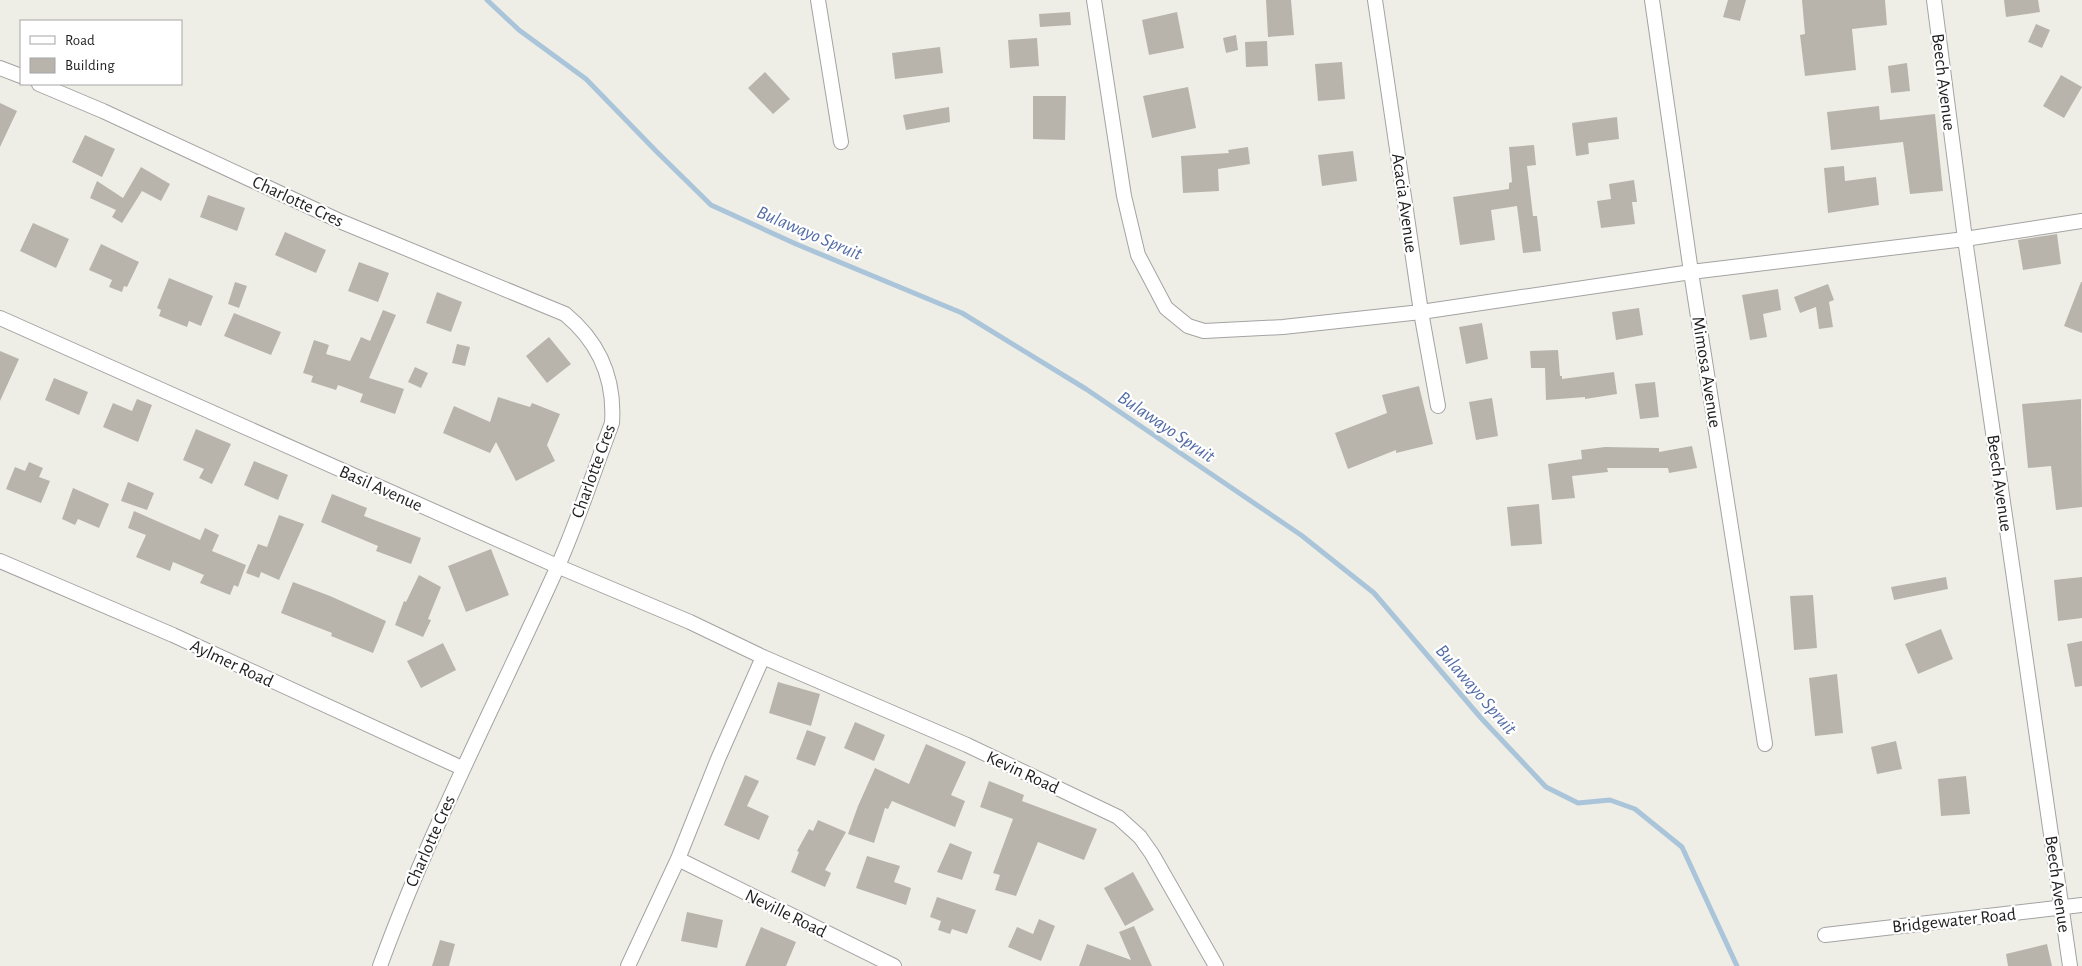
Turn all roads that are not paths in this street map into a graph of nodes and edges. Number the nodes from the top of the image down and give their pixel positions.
1 (818, 0) edge
2 (1094, 0) edge
3 (1376, 0) edge
4 (1652, 0) edge
5 (1934, 0) edge
6 (2, 68) edge
7 (20, 76) edge
8 (41, 85) edge
9 (841, 142) dead end
10 (2082, 221) edge
11 (1964, 239) junction
12 (1691, 272) junction
13 (1421, 312) junction
14 (0, 318) edge
15 (1438, 406) dead end
16 (0, 561) edge
17 (557, 566) junction
18 (763, 657) junction
19 (1765, 744) dead end
20 (462, 768) junction
21 (678, 859) junction
22 (2082, 905) edge
23 (2061, 908) junction
24 (1825, 934) dead end
25 (380, 966) edge
26 (628, 966) edge
27 (894, 966) edge
28 (1216, 966) edge
29 (2070, 966) edge

1 - 9 street
2 - 13 street
3 - 13 street, Acacia Avenue
4 - 12 street, Mimosa Avenue
5 - 11 street, Beech Avenue
6 - 7 street
8 - 17 street, Charlotte Cres
10 - 11 street
11 - 12 street
11 - 23 street, Beech Avenue
12 - 13 street
12 - 19 street, Mimosa Avenue
13 - 15 street, Acacia Avenue
14 - 17 street, Basil Avenue
16 - 20 street, Aylmer Road
17 - 18 street, Basil Avenue
17 - 20 street, Charlotte Cres
18 - 21 street
18 - 28 street, Kevin Road
20 - 25 street, Charlotte Cres
21 - 26 street
21 - 27 street, Neville Road
22 - 23 street, Bridgewater Road
23 - 24 street, Bridgewater Road
23 - 29 street, Beech Avenue

